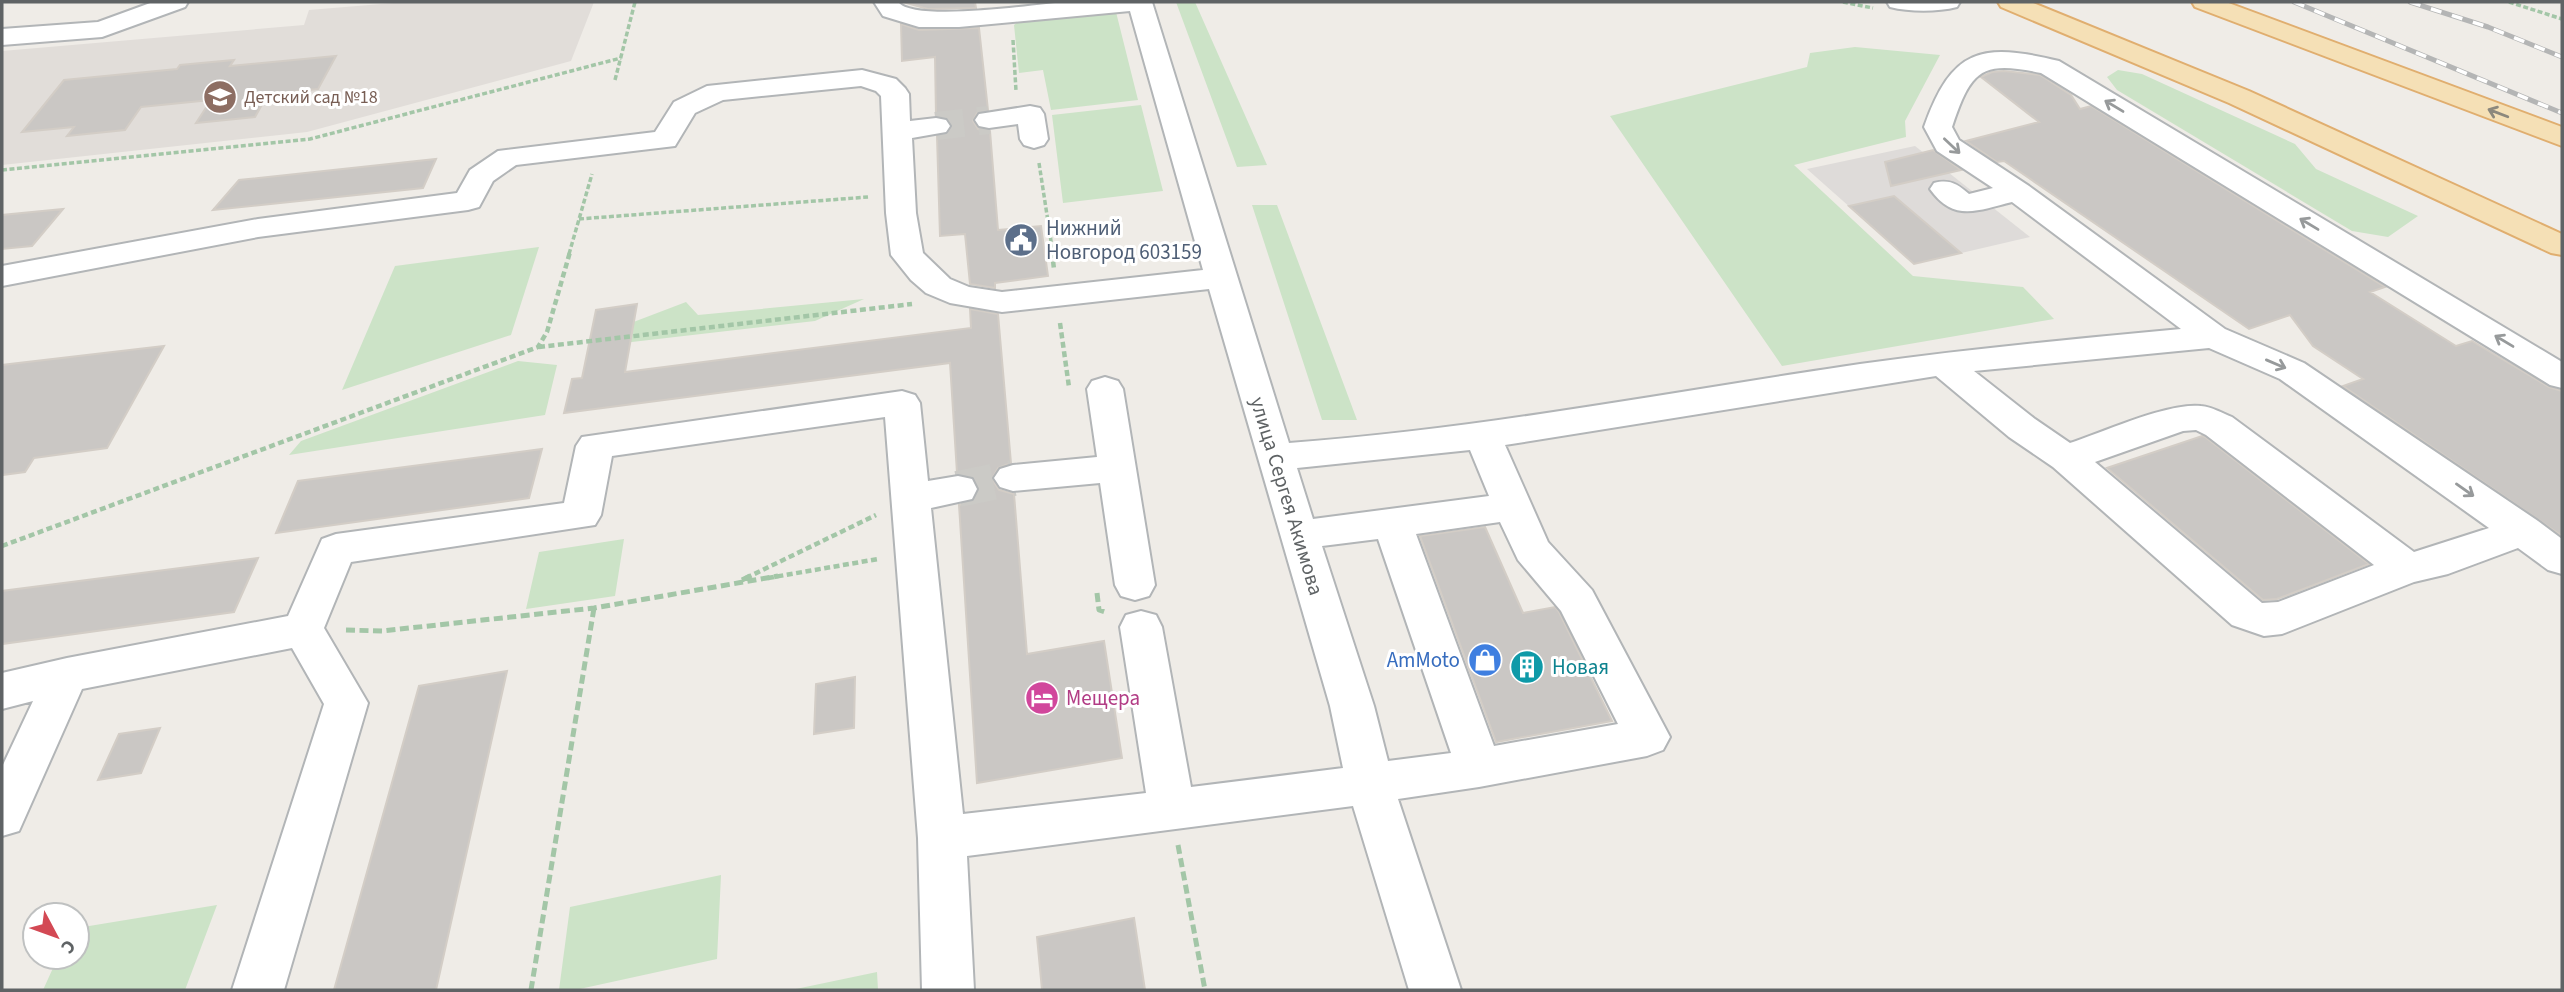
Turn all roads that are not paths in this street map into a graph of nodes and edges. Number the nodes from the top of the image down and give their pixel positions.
1 (176, 2) edge
2 (886, 2) edge
3 (1140, 2) edge
4 (1899, 2) edge
5 (1948, 2) edge
6 (2010, 2) edge
7 (2204, 2) edge
8 (2, 37) edge
9 (989, 120) tunnel mouth
10 (936, 126) tunnel mouth
11 (897, 131) junction
12 (2562, 137) edge
13 (1034, 139) road end
14 (1945, 190) dead end
15 (2018, 192) junction
16 (2562, 246) edge
17 (2, 276) edge
18 (1221, 278) junction
19 (2213, 337) junction
20 (1943, 364) junction
21 (2562, 377) edge
22 (1105, 389) dead end
23 (1482, 436) junction
24 (1277, 457) junction
25 (2066, 458) junction
26 (1117, 468) junction
27 (1013, 478) tunnel mouth
28 (958, 489) tunnel mouth
29 (911, 498) junction
30 (1511, 507) junction
31 (1392, 523) junction
32 (2524, 531) junction
33 (1298, 535) junction
34 (2562, 559) edge
35 (2407, 568) junction
36 (303, 629) junction
37 (67, 675) junction
38 (2, 691) edge
39 (1479, 768) junction
40 (1370, 784) junction
41 (1172, 810) junction
42 (2, 816) edge
43 (942, 838) junction
44 (258, 990) edge
45 (948, 990) edge
46 (1435, 990) edge

1 - 8 street
2 - 3 street
3 - 18 street, улица Сергея Акимова
4 - 5 street
6 - 16 main road
12 -> 7 main road
9 - 13 street
10 - 11 street
11 - 17 street
11 - 18 street
14 - 15 street
15 - 19 street
21 -> 15 street
18 - 24 street, улица Сергея Акимова
19 - 20 street
19 -> 32 street
20 - 23 street
20 - 25 street
22 - 26 street
23 - 24 street
23 - 30 street
24 - 33 street, улица Сергея Акимова
25 - 35 street
25 - 35 street
26 - 27 street
26 - 41 street
28 - 29 street
29 - 36 street
29 - 43 street
30 - 31 street
30 - 39 street
31 - 33 street
31 - 39 street
32 - 34 street
32 - 35 street
33 - 40 street, улица Сергея Акимова
36 - 37 street
36 - 44 street
37 - 38 street
37 - 42 street
39 - 40 street
40 - 41 street
40 - 46 street, улица Сергея Акимова
41 - 43 street
43 - 45 street

